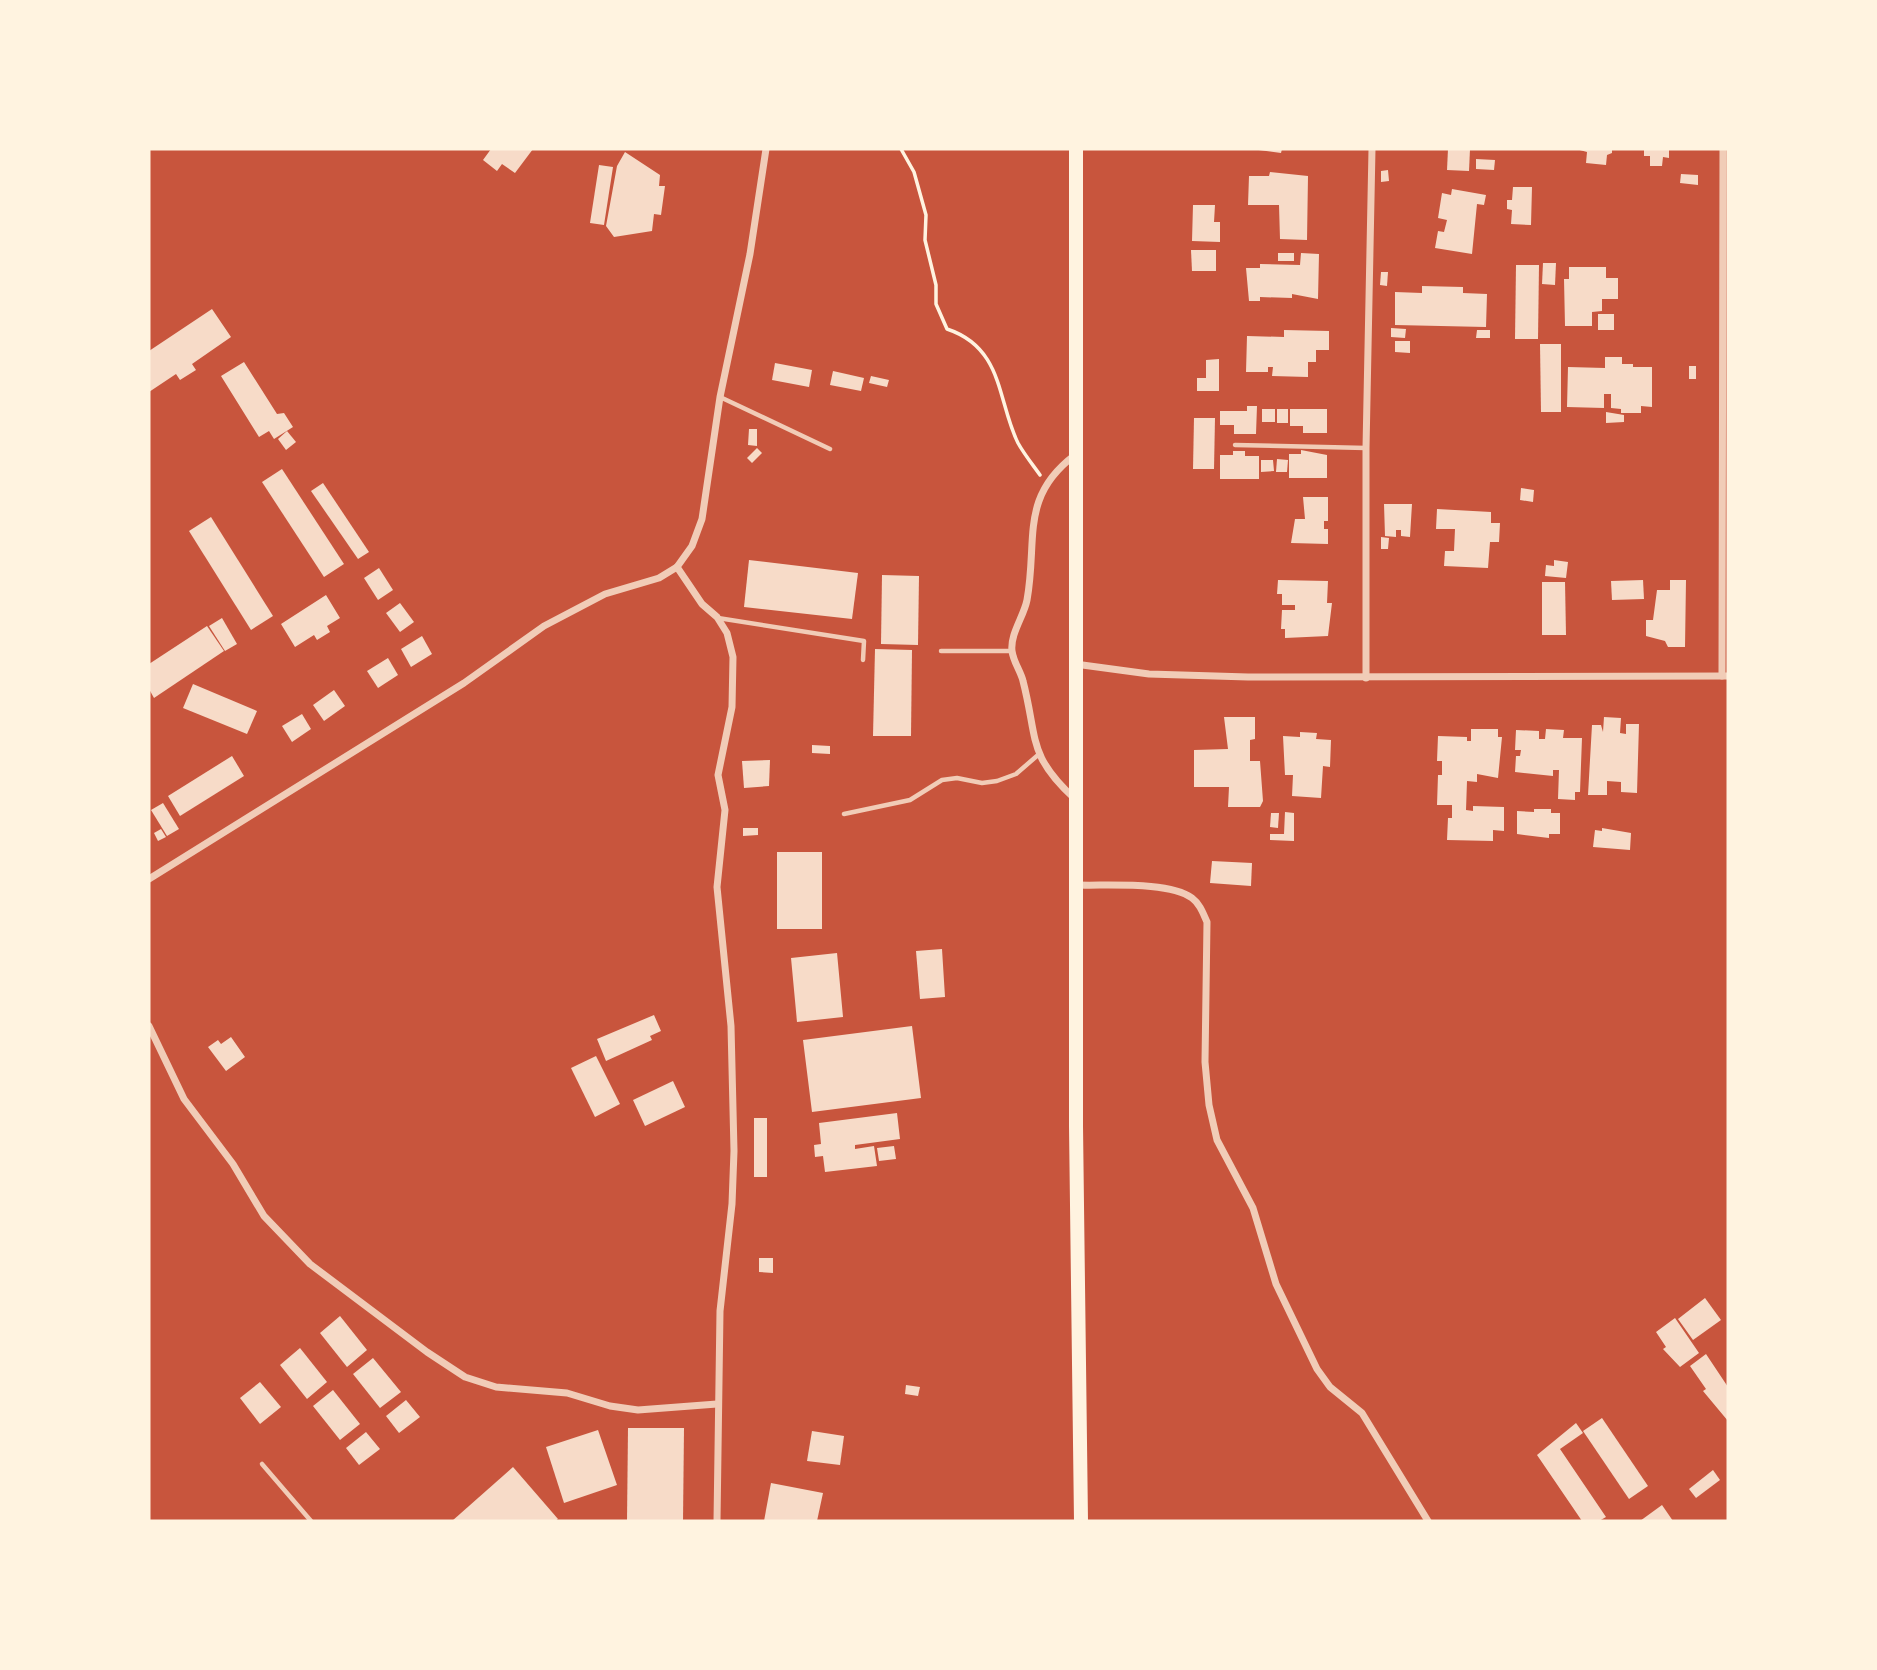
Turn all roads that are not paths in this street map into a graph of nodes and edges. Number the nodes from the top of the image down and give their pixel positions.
1 (766, 149) edge
2 (1076, 149) edge
3 (1371, 149) edge
4 (1723, 149) edge
5 (1725, 329) edge
6 (720, 397) junction
7 (1235, 445) dead end
8 (1366, 448) junction
9 (830, 449) dead end
10 (1075, 455) junction
11 (677, 567) junction
12 (717, 618) junction
13 (941, 651) dead end
14 (1012, 651) junction
15 (863, 660) dead end
16 (1075, 664) junction
17 (1725, 676) edge
18 (1366, 678) junction
19 (1038, 755) junction
20 (1076, 800) junction
21 (844, 814) dead end
22 (149, 879) edge
23 (1077, 885) junction
24 (149, 1026) edge
25 (717, 1404) junction
26 (262, 1464) dead end
27 (311, 1521) edge
28 (717, 1521) edge
29 (1081, 1521) edge
30 (1428, 1521) edge

1 - 6 street
2 - 10 main road
3 - 8 street
4 - 5 street
5 - 17 street
6 - 9 lane
6 - 11 street
7 - 8 lane
8 - 18 street
10 - 14 street
10 - 16 main road
11 - 12 street
11 - 22 street
12 - 15 lane
12 - 25 street
13 - 14 lane
14 - 19 street
16 - 18 street
16 - 20 main road
17 - 18 street
19 - 20 street
19 - 21 lane
20 - 23 main road
23 - 29 main road
23 - 30 street
24 - 25 street
25 - 28 street
26 - 27 lane

